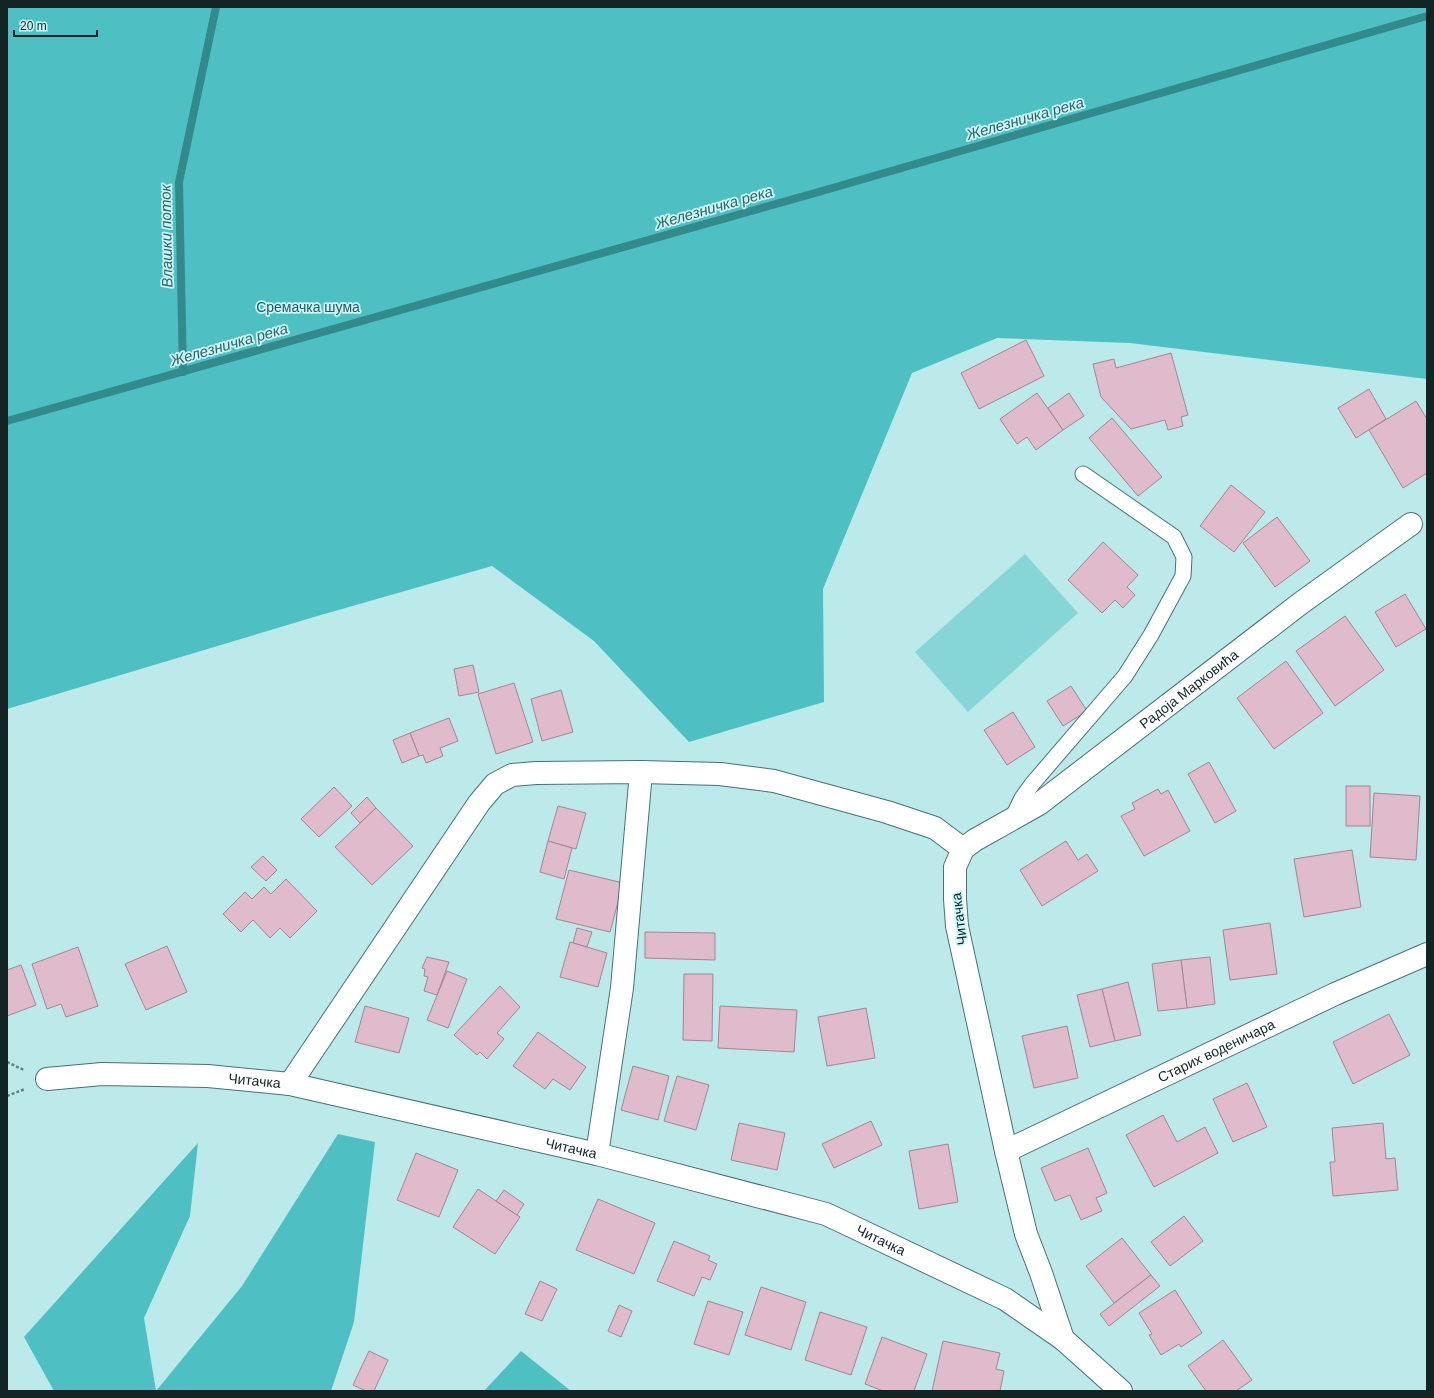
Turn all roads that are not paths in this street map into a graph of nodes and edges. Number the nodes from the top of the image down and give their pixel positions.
1 (1083, 474) dead end
2 (1412, 524) dead end
3 (641, 772) junction
4 (1012, 820) junction
5 (963, 849) junction
6 (1427, 954) edge
7 (47, 1079) dead end
8 (290, 1084) junction
9 (1006, 1151) junction
10 (597, 1154) junction
11 (1063, 1339) junction
12 (1121, 1391) edge

1 - 4 lane
2 - 4 street, Радоја Марковића
3 - 5 street
3 - 8 street
3 - 10 street
4 - 5 street, Радоја Марковића
5 - 9 street, Читачка
6 - 9 street, Старих воденичара
7 - 8 street, Читачка
8 - 10 street, Читачка
9 - 11 street, Читачка
10 - 11 street, Читачка
11 - 12 street, Читачка

